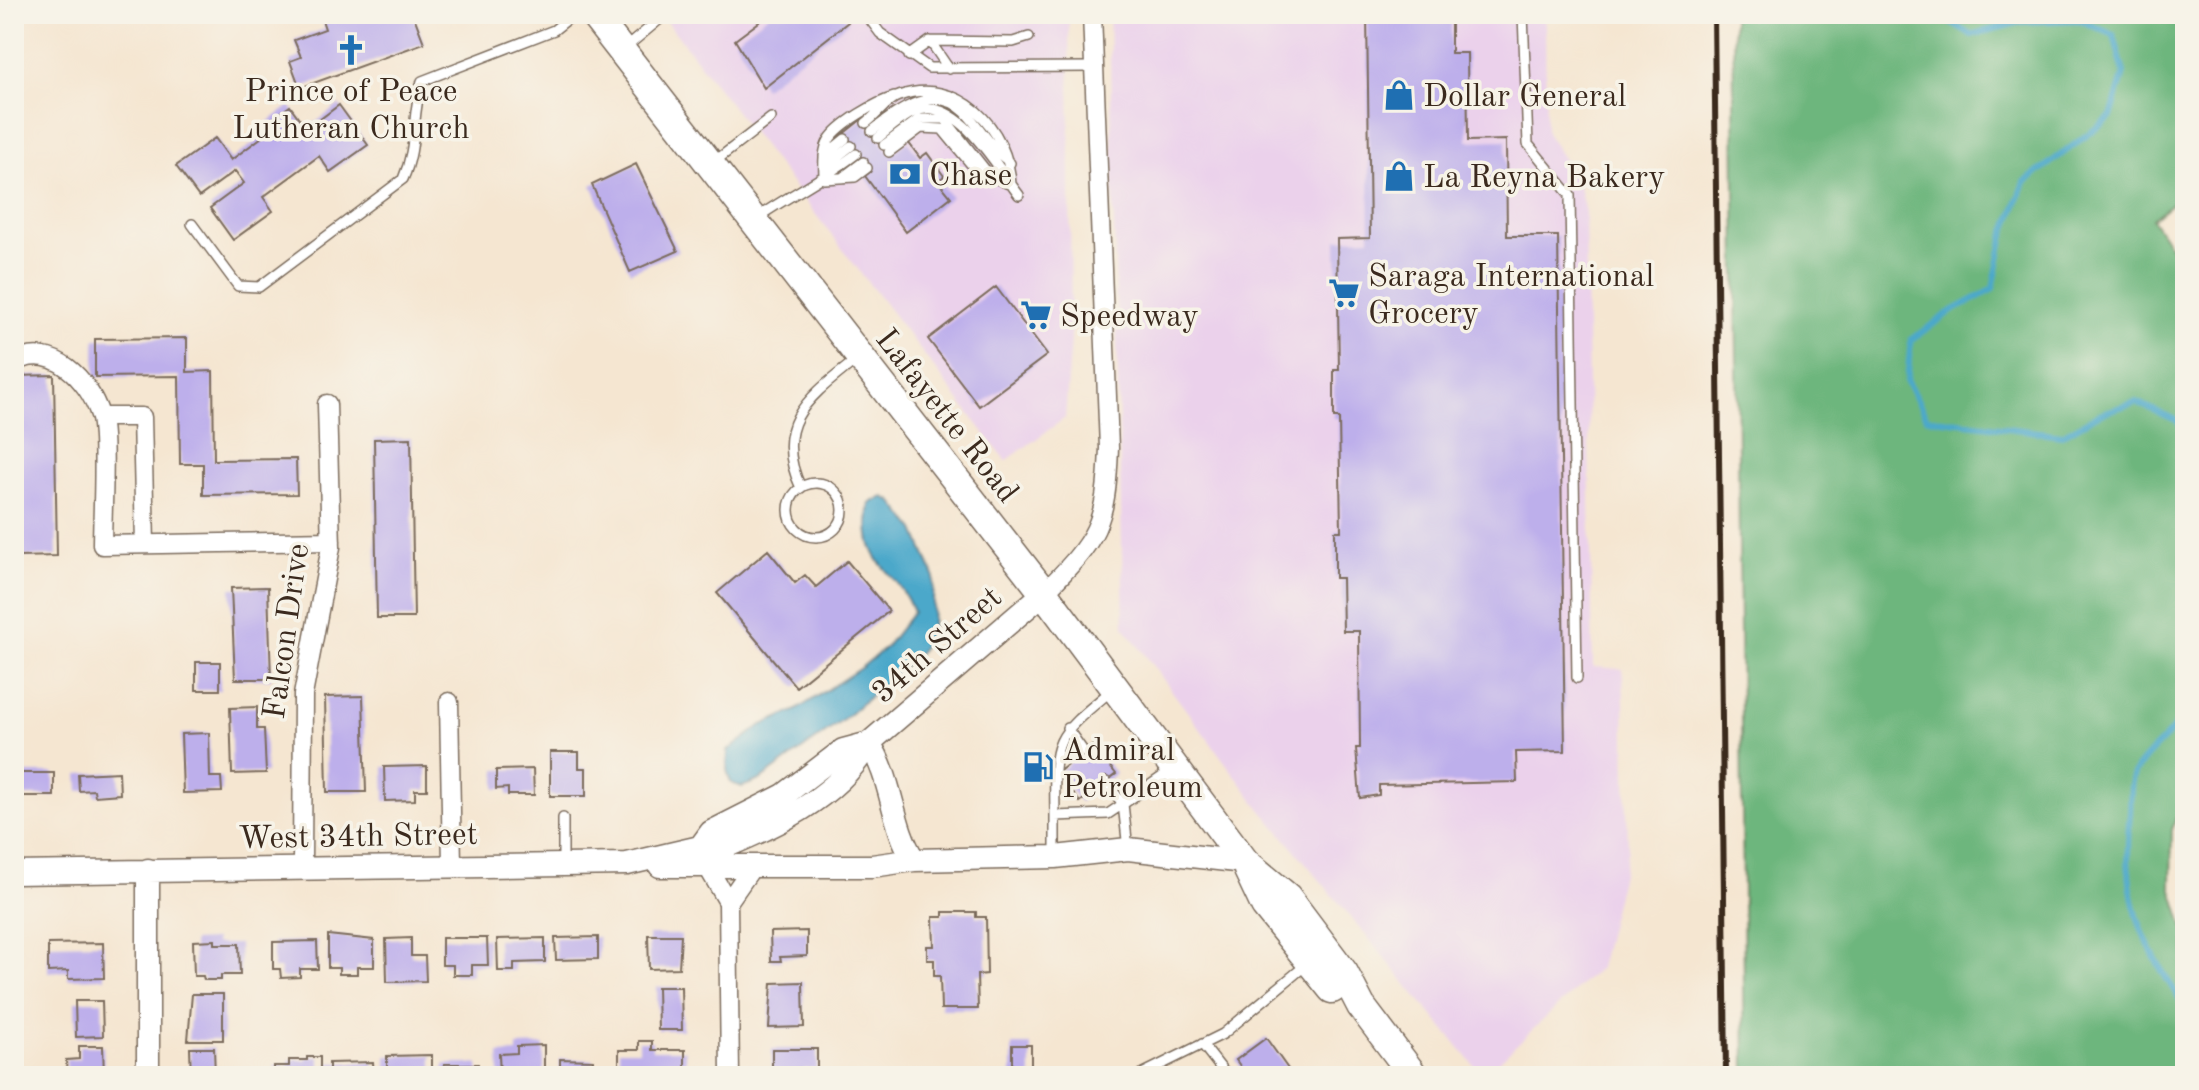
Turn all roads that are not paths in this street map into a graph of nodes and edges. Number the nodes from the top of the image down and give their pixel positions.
1 (574, 14) edge
2 (666, 14) edge
3 (866, 14) edge
4 (1092, 14) edge
5 (1523, 14) edge
6 (605, 18) edge
7 (1029, 37) dead end
8 (930, 41) junction
9 (622, 51) junction
10 (909, 56) junction
11 (1093, 67) junction
12 (949, 69) junction
13 (894, 97) junction
14 (771, 118) dead end
15 (877, 138) junction
16 (856, 154) junction
17 (824, 156) junction
18 (1010, 163) junction
19 (710, 165) junction
20 (824, 167) junction
21 (824, 179) junction
22 (1011, 185) junction
23 (1019, 195) dead end
24 (752, 221) junction
25 (192, 224) dead end
26 (860, 356) junction
27 (14, 362) edge
28 (327, 404) dead end
29 (101, 417) junction
30 (801, 488) junction
31 (331, 541) junction
32 (145, 544) junction
33 (1044, 593) junction
34 (1577, 678) dead end
35 (1115, 687) junction
36 (449, 702) dead end
37 (1067, 728) junction
38 (869, 743) junction
39 (1084, 752) dead end
40 (1175, 768) junction
41 (1106, 782) dead end
42 (1123, 804) junction
43 (1055, 816) junction
44 (563, 818) dead end
45 (1128, 849) junction
46 (703, 856) junction
47 (1055, 857) junction
48 (914, 860) junction
49 (1245, 862) junction
50 (563, 864) junction
51 (452, 865) junction
52 (753, 866) junction
53 (302, 867) junction
54 (148, 870) junction
55 (14, 873) edge
56 (728, 902) junction
57 (1310, 962) junction
58 (1361, 1006) junction
59 (1202, 1044) junction
60 (148, 1076) edge
61 (730, 1076) edge
62 (1138, 1076) edge
63 (1227, 1076) edge
64 (1414, 1076) edge

1 - 25 lane
2 - 9 lane
3 - 10 lane
4 - 11 street
5 - 34 lane
6 - 9 main road, Lafayette Road
7 - 8 lane
8 - 10 lane
8 - 12 lane
9 - 19 main road, Lafayette Road
10 - 12 lane
11 - 12 lane
11 - 33 street
13 - 15 lane
13 - 17 lane
13 - 18 lane
14 - 19 lane
15 - 18 lane
15 - 22 lane
15 - 22 lane
16 - 17 lane
16 - 20 lane
16 - 21 lane
16 - 21 lane
17 - 20 lane
18 - 22 lane
19 - 24 main road, Lafayette Road
20 - 21 lane
21 - 24 lane
22 - 23 lane
24 - 26 main road, Lafayette Road
26 - 30 lane
26 - 33 main road, Lafayette Road
27 - 29 street
28 - 31 street, Falcon Drive
29 - 32 street
29 - 32 street
30 - 30 lane
31 - 32 street
31 - 53 street, Falcon Drive
33 - 35 main road, Lafayette Road
33 - 38 street, 34th Street
35 - 37 lane
35 - 40 main road, Lafayette Road
36 - 51 street
37 - 39 lane
37 - 43 lane
38 - 46 street, West 34th Street
38 - 48 street
40 - 42 lane
40 - 49 main road, Lafayette Road
41 - 42 lane
42 - 43 lane
42 - 45 lane
43 - 47 lane
44 - 50 lane
45 - 47 street
45 - 49 street
46 - 50 street, West 34th Street
46 - 52 street
46 - 56 street
47 - 48 street
48 - 52 street
49 - 57 main road, Lafayette Road
49 - 58 main road, Lafayette Road
50 - 51 street, West 34th Street
51 - 53 street, West 34th Street
52 - 56 street
53 - 54 street, West 34th Street
54 - 55 street, West 34th Street
54 - 60 street
56 - 61 street
57 - 58 main road, Lafayette Road
57 - 59 lane
58 - 64 main road, Lafayette Road
59 - 62 lane
59 - 63 lane

